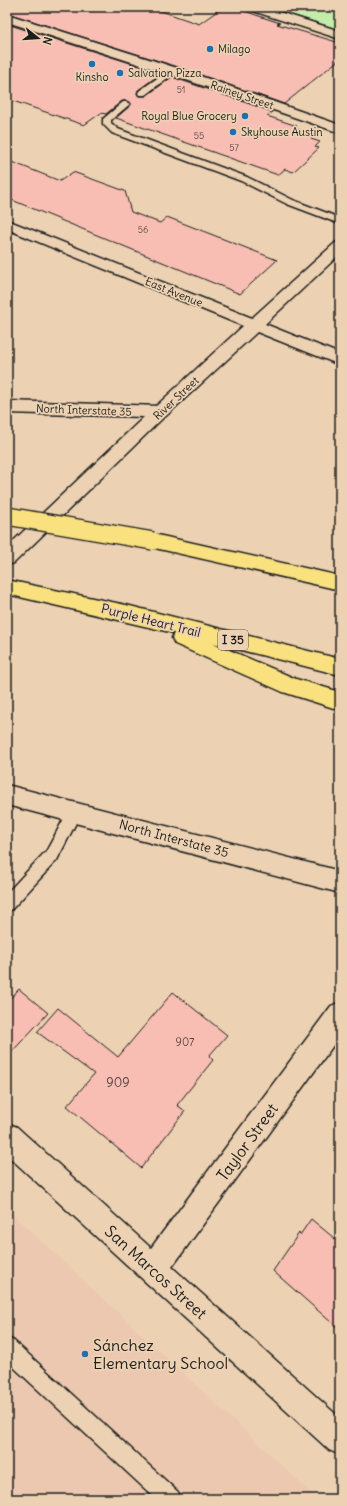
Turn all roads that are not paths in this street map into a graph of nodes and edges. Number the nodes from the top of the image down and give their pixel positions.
1 (251, 7) edge
2 (7, 18) edge
3 (340, 35) edge
4 (173, 71) junction
5 (142, 93) dead end
6 (126, 104) dead end
7 (340, 129) edge
8 (340, 221) edge
9 (7, 224) edge
10 (340, 246) edge
11 (255, 325) junction
12 (340, 360) edge
13 (7, 407) edge
14 (160, 412) junction
15 (7, 516) edge
16 (154, 541) junction
17 (10, 555) edge
18 (340, 573) edge
19 (340, 583) edge
20 (7, 587) edge
21 (126, 613) junction
22 (340, 667) edge
23 (340, 701) edge
24 (7, 795) edge
25 (74, 812) junction
26 (340, 882) edge
27 (7, 904) edge
28 (340, 1015) edge
29 (7, 1137) edge
30 (153, 1269) junction
31 (7, 1348) edge
32 (340, 1438) edge
33 (171, 1499) edge

1 - 3 street
2 - 4 street, Rainey Street
4 - 5 lane
4 - 7 street, Rainey Street
6 - 8 lane
9 - 11 street, East Avenue
10 - 11 street, River Street
11 - 12 street, East Avenue
11 - 14 street, River Street
13 - 14 street, North Interstate 35
14 - 17 street, River Street
15 - 16 highway, bridge
16 - 18 highway
16 - 19 highway
20 - 21 highway, Purple Heart Trail / I 35
21 - 22 highway, Purple Heart Trail / I 35
21 - 23 highway
24 - 25 street, North Interstate 35
25 - 26 street, North Interstate 35
25 - 27 lane
28 - 30 street, Taylor Street
29 - 30 street, San Marcos Street
30 - 32 street, San Marcos Street
31 - 33 lane

